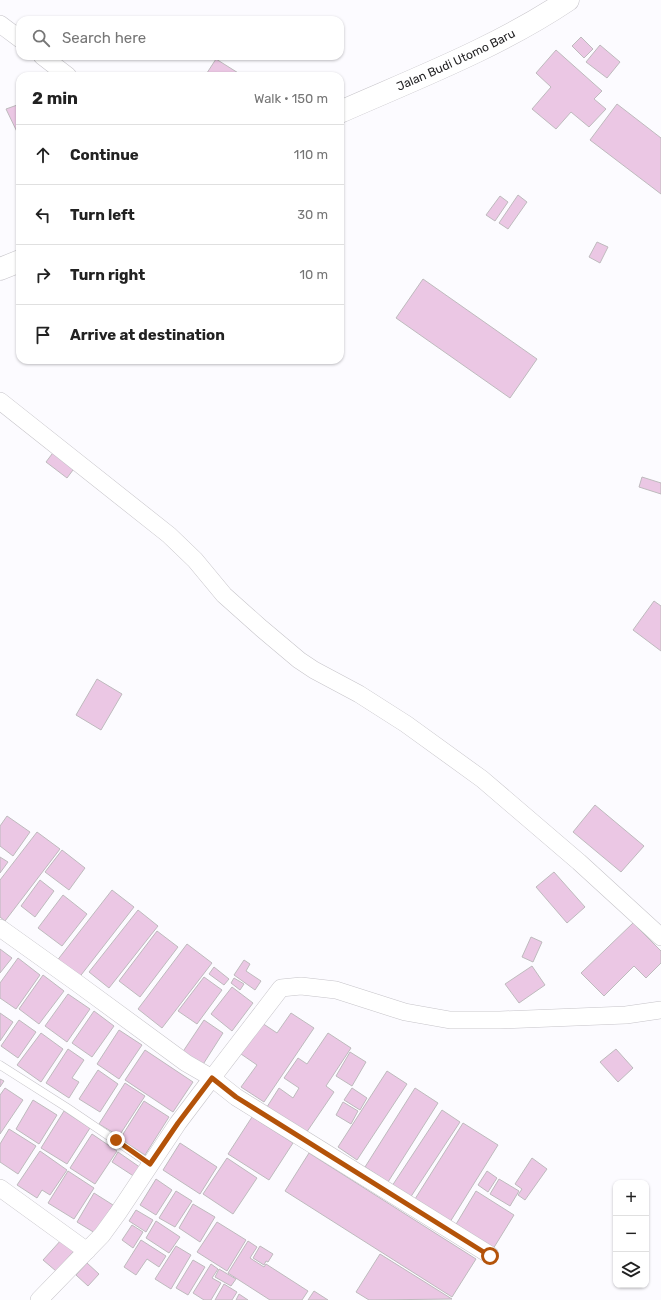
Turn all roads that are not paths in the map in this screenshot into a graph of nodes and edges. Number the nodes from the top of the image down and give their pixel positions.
1 (568, 0) edge
2 (0, 24) edge
3 (16, 36) edge
4 (47, 60) edge
5 (63, 72) edge
6 (344, 110) edge
7 (16, 263) edge
8 (0, 269) edge
9 (0, 401) edge
10 (0, 928) edge
11 (661, 937) edge
12 (661, 1010) edge
13 (0, 1066) edge
14 (212, 1078) junction
15 (150, 1164) junction
16 (0, 1188) edge
17 (87, 1251) junction
18 (490, 1256) dead end
19 (39, 1300) edge

1 - 6 street, Jalan Budi Utomo Baru
2 - 3 street
4 - 5 street
7 - 8 street
9 - 11 street
10 - 14 street
12 - 14 street
13 - 15 lane
14 - 15 street
14 - 18 street
15 - 17 street
16 - 17 street
17 - 19 street

